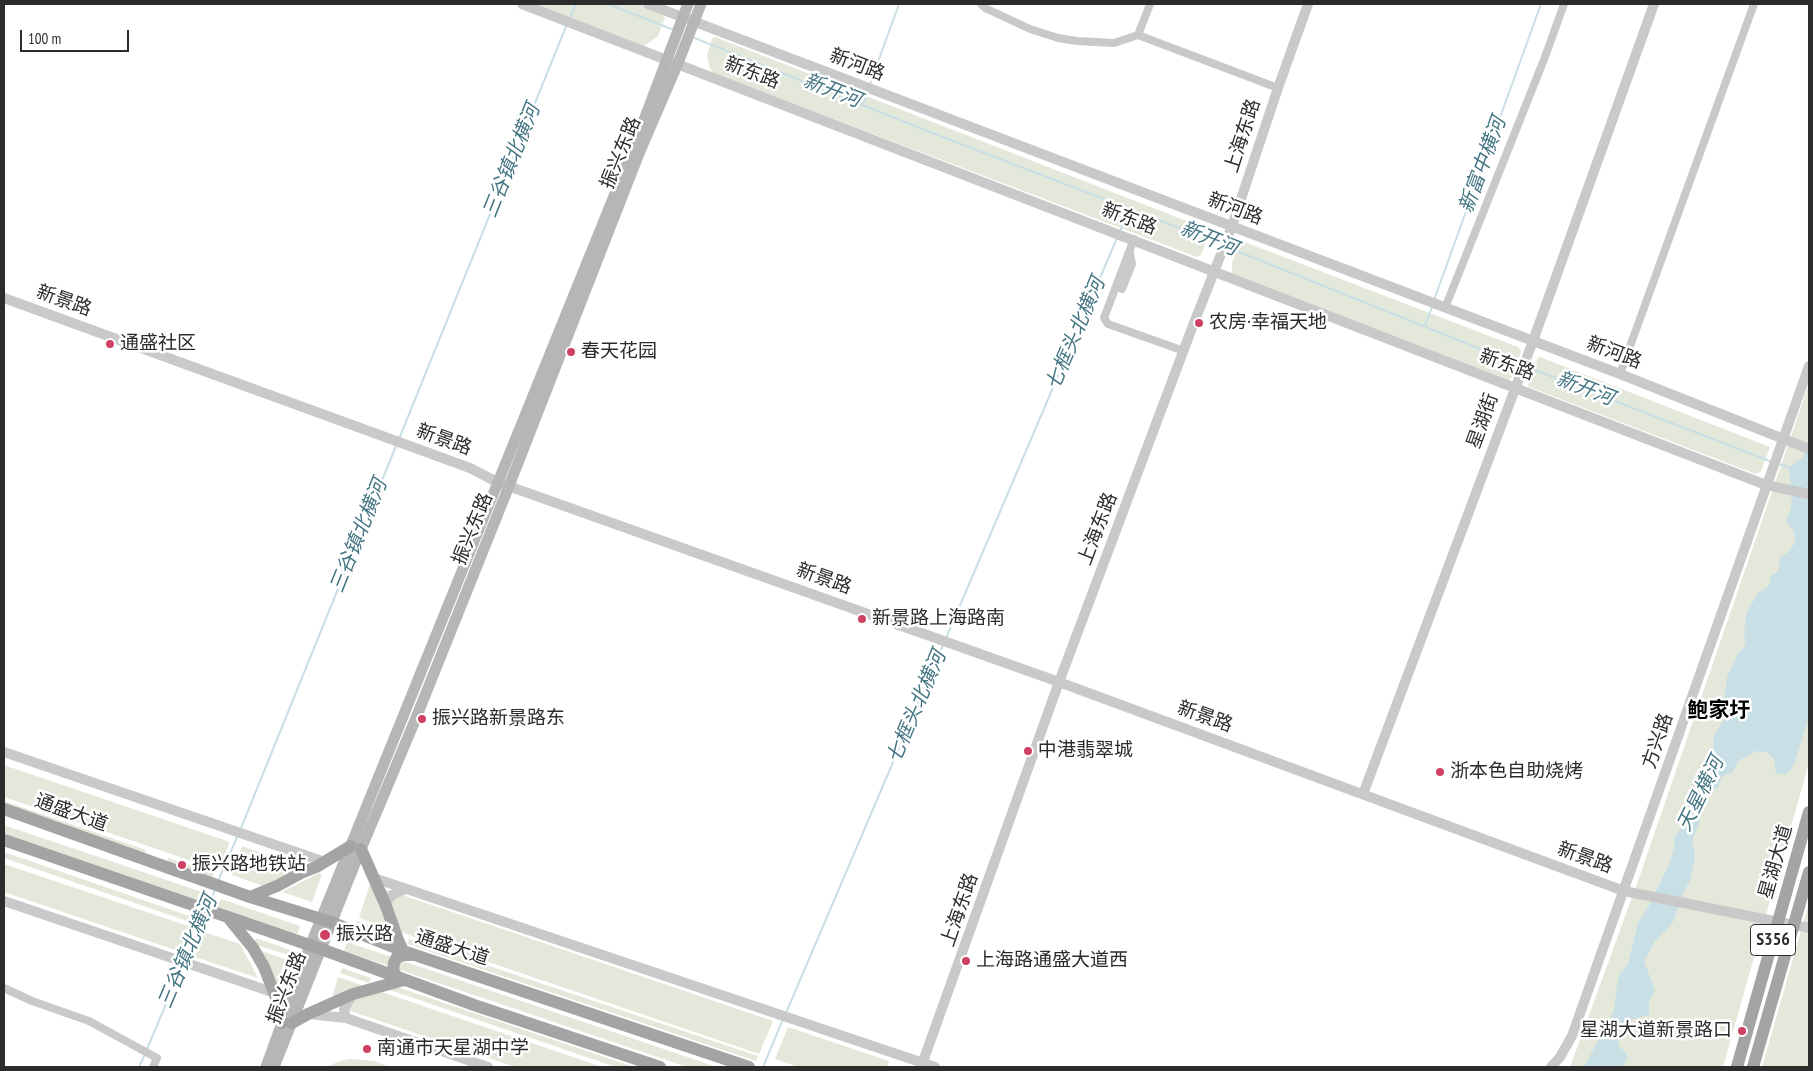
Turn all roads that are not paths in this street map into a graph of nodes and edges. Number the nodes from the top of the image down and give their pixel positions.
1 (522, 4) edge
2 (648, 4) edge
3 (688, 4) edge
4 (701, 4) edge
5 (981, 4) edge
6 (1150, 4) edge
7 (1308, 4) edge
8 (1564, 4) edge
9 (1654, 4) edge
10 (1754, 4) edge
11 (685, 29) junction
12 (1138, 35) junction
13 (672, 62) junction
14 (1278, 88) junction
15 (1232, 226) junction
16 (1131, 238) junction
17 (1130, 251) junction
18 (1214, 270) junction
19 (1122, 290) dead end
20 (4, 298) edge
21 (1437, 305) junction
22 (1533, 341) junction
23 (1184, 351) junction
24 (1809, 366) edge
25 (1620, 374) junction
26 (1515, 386) junction
27 (1784, 438) junction
28 (1809, 450) edge
29 (497, 482) junction
30 (1766, 484) junction
31 (509, 486) junction
32 (1809, 494) edge
33 (1059, 682) junction
34 (4, 752) edge
35 (1363, 794) junction
36 (4, 809) edge
37 (1809, 812) edge
38 (4, 840) edge
39 (356, 848) junction
40 (325, 862) junction
41 (1809, 872) edge
42 (374, 878) junction
43 (406, 889) junction
44 (1624, 891) junction
45 (250, 897) junction
46 (4, 901) edge
47 (386, 906) junction
48 (229, 918) junction
49 (326, 921) junction
50 (1778, 922) junction
51 (1794, 925) junction
52 (1809, 928) edge
53 (315, 947) junction
54 (403, 951) junction
55 (417, 956) junction
56 (401, 978) junction
57 (5, 989) edge
58 (275, 993) junction
59 (353, 994) junction
60 (4, 998) edge
61 (308, 1014) junction
62 (346, 1018) junction
63 (287, 1023) junction
64 (922, 1065) edge
65 (153, 1067) edge
66 (266, 1067) edge
67 (274, 1067) edge
68 (488, 1067) edge
69 (660, 1067) edge
70 (749, 1067) edge
71 (935, 1067) edge
72 (1551, 1067) edge
73 (1737, 1067) edge
74 (1753, 1067) edge

1 - 13 street, 新东路
2 - 11 street, 新河路
3 - 11 main road, 振兴东路
4 - 11 main road, 振兴东路
5 - 12 street
6 - 12 street
7 - 14 street, 上海东路
8 - 21 street
9 - 22 street, 星湖街
10 - 25 street
11 - 13 main road, 振兴东路
11 - 15 street, 新河路
12 - 14 street
13 - 16 street, 新东路
13 - 29 main road, 振兴东路
13 - 31 main road, 振兴东路
14 - 15 street, 上海东路
15 - 18 street, 上海东路
15 - 21 street, 新河路
16 - 17 street
16 - 18 street, 新东路
17 - 19 street
17 - 23 street
18 - 23 street, 上海东路
18 - 26 street, 新东路
20 - 29 street, 新景路
21 - 22 street, 新河路
22 - 25 street, 新河路
22 - 26 street, 星湖街
23 - 33 street, 上海东路
24 - 27 street, 方兴路
25 - 27 street, 新河路
26 - 30 street, 新东路
26 - 35 street, 星湖街
27 - 28 street, 新河路
27 - 30 street, 方兴路
29 - 31 street, 新景路
29 - 39 main road, 振兴东路
30 - 32 street, 新东路
30 - 44 street, 方兴路
31 - 33 street, 新景路
31 - 39 main road, 振兴东路
33 - 35 street, 新景路
33 - 64 street, 上海东路
34 - 40 street
35 - 44 street, 新景路
36 - 45 main road, 通盛大道
37 - 50 main road, 星湖大道 / S356
38 - 48 main road
39 - 40 main road
39 - 42 main road
39 - 49 main road, 振兴东路
40 - 45 main road
41 - 51 main road, 星湖大道 / S356
42 - 43 street
42 - 47 main road
43 - 47 street
43 - 64 street
44 - 50 street, 新景路
44 - 72 street, 方兴路
45 - 49 main road, 通盛大道
46 - 58 street
47 - 54 main road
48 - 53 main road
48 - 58 main road
49 - 53 main road, 振兴东路
49 - 54 main road, 通盛大道
50 - 51 street, 新景路
50 - 73 main road, 星湖大道 / S356
51 - 52 street, 新景路
51 - 74 main road, 星湖大道 / S356
53 - 56 main road
53 - 63 main road, 振兴东路
54 - 55 main road, 通盛大道
55 - 56 main road
55 - 70 main road, 通盛大道
56 - 59 main road
56 - 69 main road
57 - 60 street
57 - 65 street
58 - 63 main road
59 - 61 main road
59 - 62 street
61 - 62 street
61 - 63 main road
62 - 68 street
63 - 66 main road, 振兴东路
63 - 67 main road, 振兴东路
64 - 71 street

